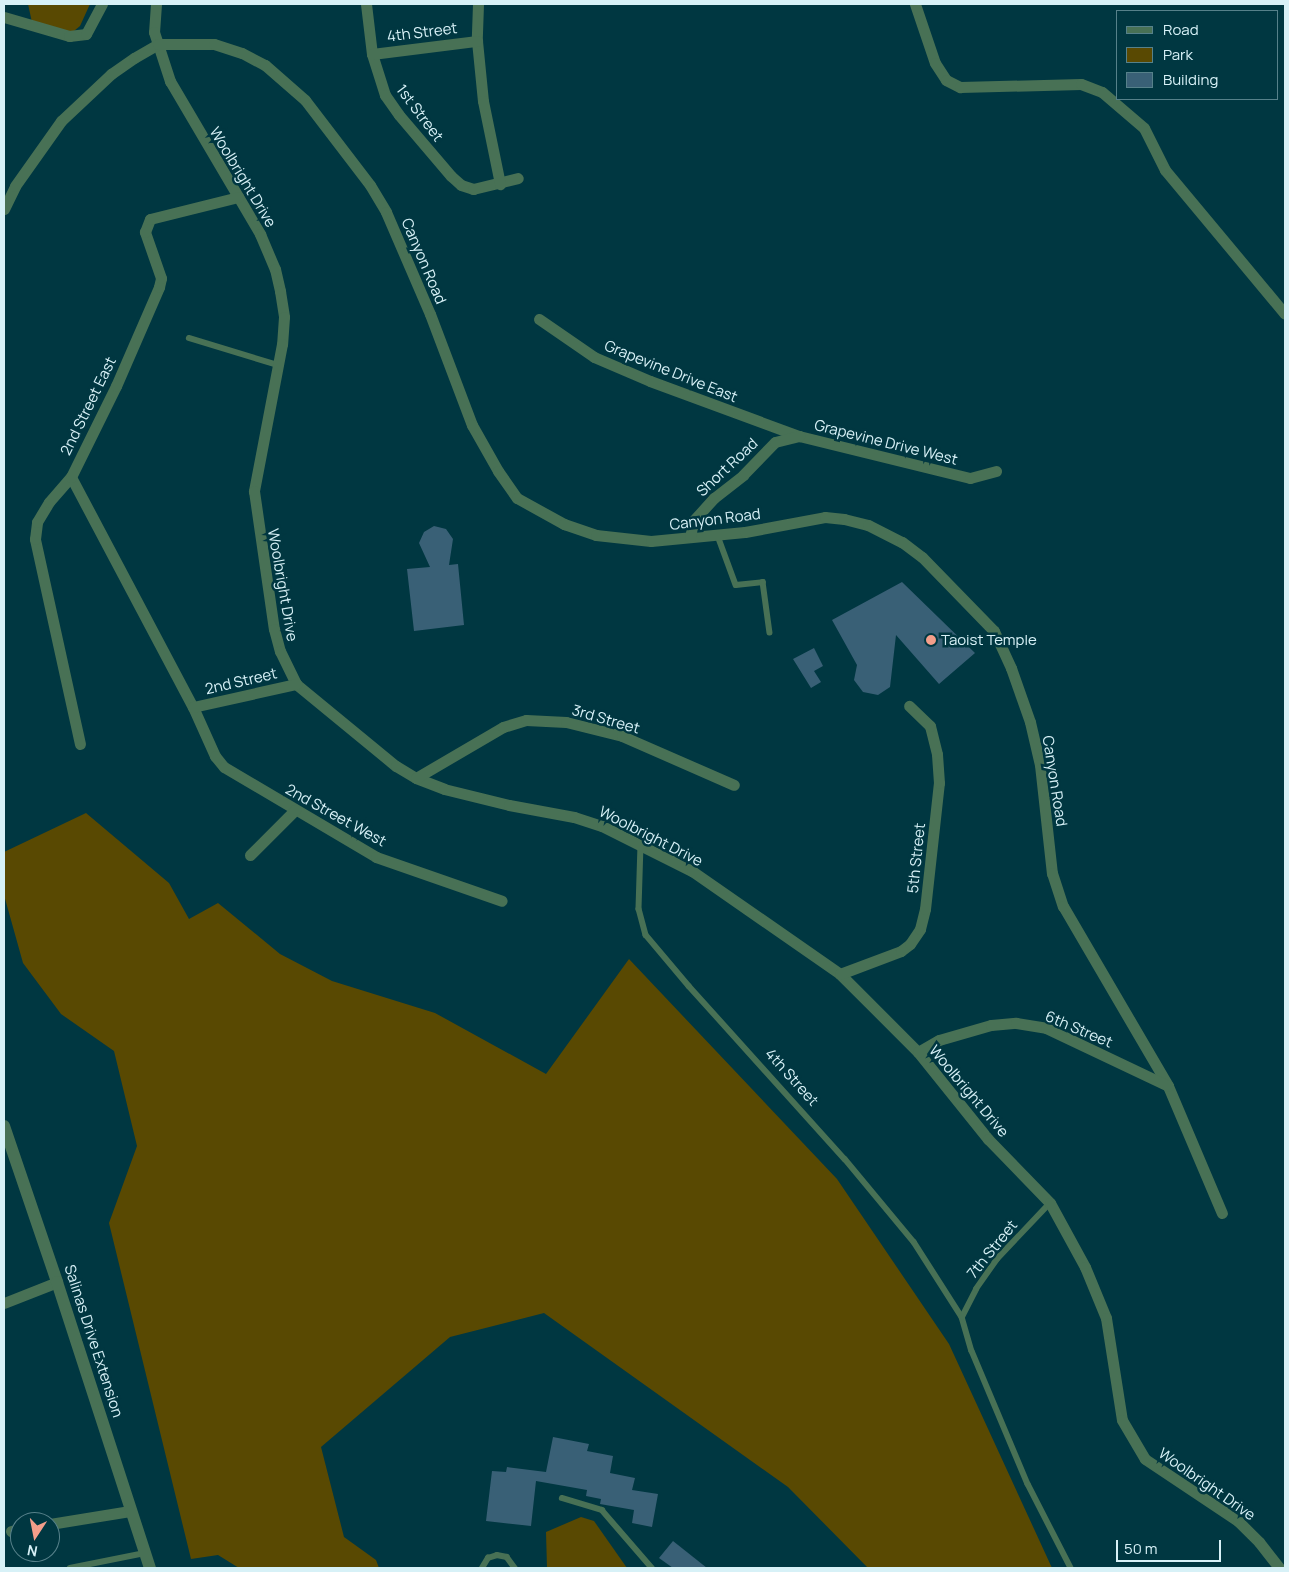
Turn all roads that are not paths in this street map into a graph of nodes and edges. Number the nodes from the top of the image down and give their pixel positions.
1 (102, 4) edge
2 (156, 4) edge
3 (366, 4) edge
4 (478, 4) edge
5 (915, 4) edge
6 (4, 17) edge
7 (477, 41) junction
8 (158, 44) junction
9 (372, 54) junction
10 (518, 178) dead end
11 (500, 184) junction
12 (238, 197) junction
13 (4, 209) edge
14 (1285, 314) edge
15 (539, 319) dead end
16 (189, 338) dead end
17 (278, 365) junction
18 (799, 436) junction
19 (996, 471) dead end
20 (71, 477) junction
21 (718, 536) junction
22 (690, 537) junction
23 (770, 633) dead end
24 (296, 684) junction
25 (909, 706) dead end
26 (193, 707) junction
27 (80, 744) dead end
28 (416, 778) junction
29 (734, 785) dead end
30 (295, 810) junction
31 (641, 845) junction
32 (250, 854) dead end
33 (502, 901) dead end
34 (840, 974) junction
35 (918, 1052) junction
36 (1168, 1086) junction
37 (4, 1126) edge
38 (1050, 1204) junction
39 (1222, 1213) dead end
40 (57, 1282) junction
41 (4, 1304) edge
42 (962, 1317) junction
43 (562, 1498) dead end
44 (130, 1511) junction
45 (60, 1522) edge
46 (144, 1553) junction
47 (70, 1568) edge
48 (150, 1568) edge
49 (482, 1568) edge
50 (516, 1568) edge
51 (652, 1568) edge
52 (1071, 1568) edge
53 (1278, 1568) edge

1 - 6 street
2 - 8 street, Woolbright Drive
3 - 9 street, 1st Street
4 - 7 street
5 - 14 street
7 - 9 street, 4th Street
7 - 11 street
8 - 12 street, Woolbright Drive
8 - 13 street
8 - 22 street, Canyon Road
9 - 11 street, 1st Street
10 - 11 street
12 - 17 street, Woolbright Drive
12 - 20 street, 2nd Street East
15 - 18 street, Grapevine Drive East
16 - 17 lane
17 - 24 street, Woolbright Drive
18 - 19 street, Grapevine Drive West
18 - 22 street, Short Road
20 - 26 street, 2nd Street East
20 - 27 street
21 - 22 street, Canyon Road
21 - 23 lane
21 - 36 street, Canyon Road
24 - 26 street, 2nd Street
24 - 28 street, Woolbright Drive
25 - 34 street, 5th Street
26 - 30 street, 2nd Street West
28 - 29 street, 3rd Street
28 - 31 street, Woolbright Drive
30 - 32 street
30 - 33 street, 2nd Street West
31 - 34 street, Woolbright Drive
31 - 42 lane, 4th Street
34 - 35 street, Woolbright Drive
35 - 36 street, 6th Street
35 - 38 street, Woolbright Drive
36 - 39 street, Canyon Road
37 - 40 street, Salinas Drive Extension
38 - 42 lane, 7th Street
38 - 53 street, Woolbright Drive
40 - 41 street
40 - 44 street, Salinas Drive Extension
42 - 52 lane, 4th Street
43 - 51 lane
44 - 45 street
44 - 46 street, Salinas Drive Extension
46 - 47 lane
46 - 48 street, Salinas Drive Extension
49 - 50 lane

